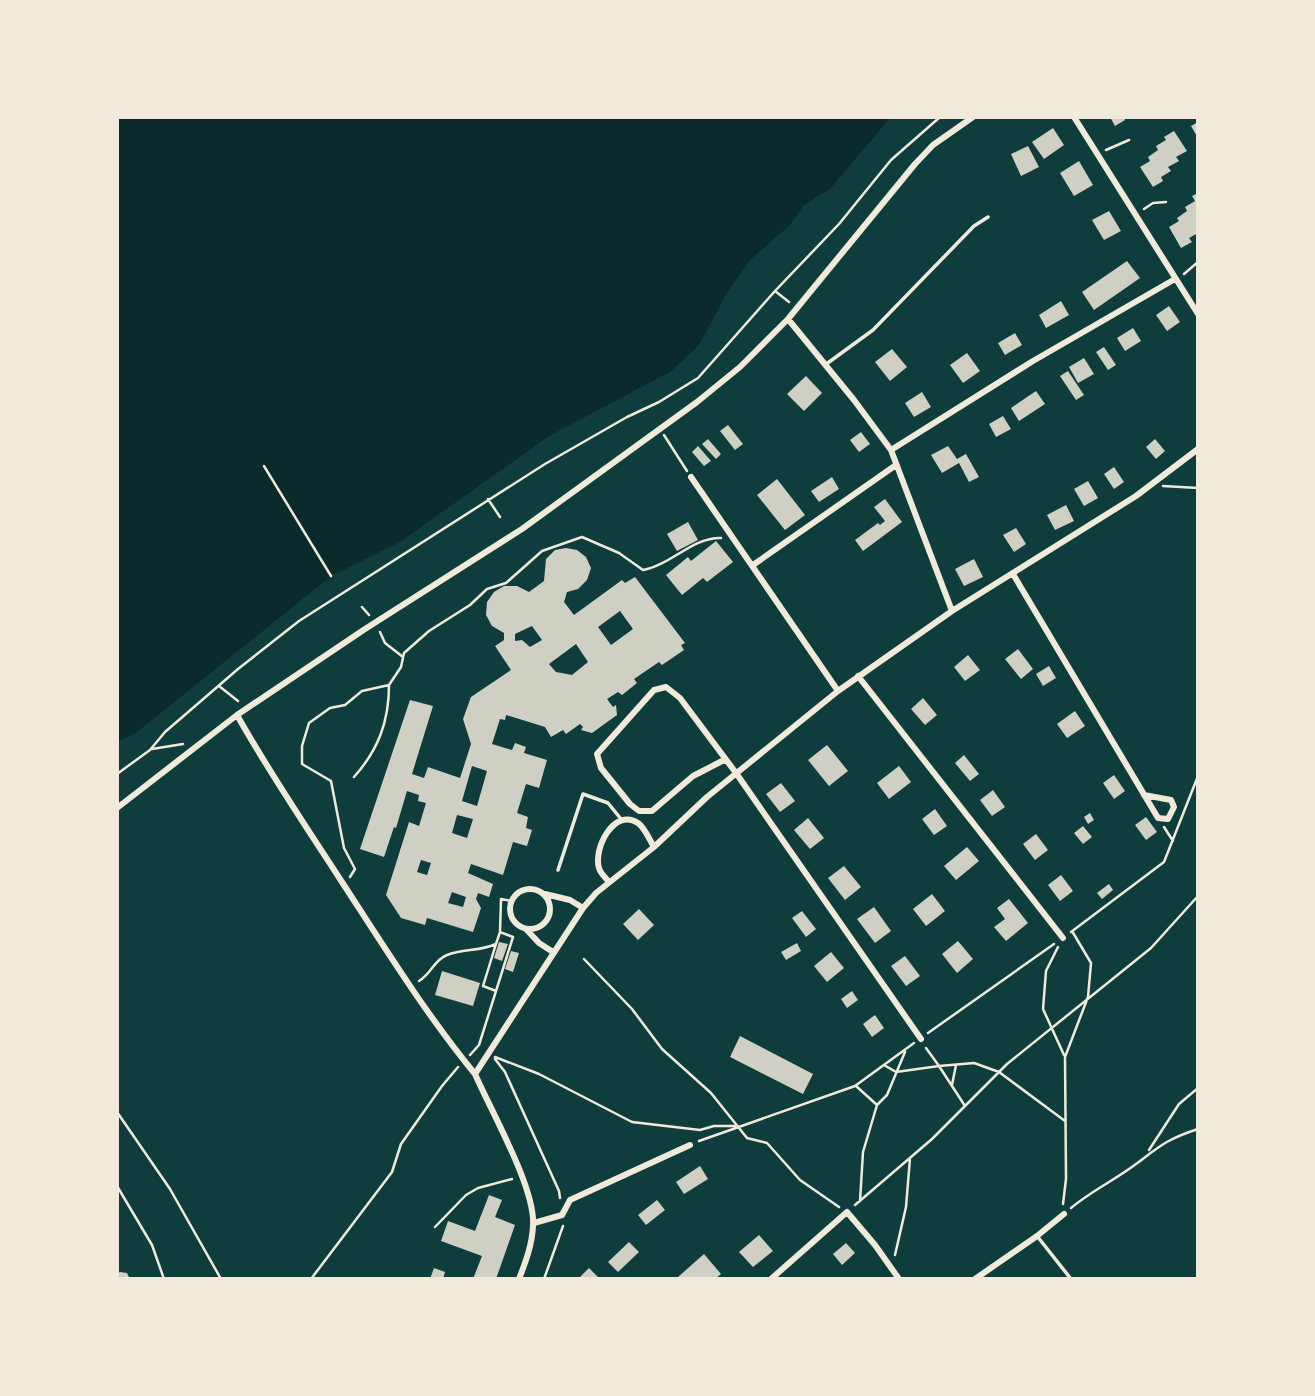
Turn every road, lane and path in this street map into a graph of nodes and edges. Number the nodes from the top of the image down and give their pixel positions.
1 (940, 117) edge
2 (973, 117) edge
3 (1074, 117) edge
4 (1129, 140) dead end
5 (1098, 154) junction
6 (1166, 202) dead end
7 (1153, 203) dead end
8 (988, 217) dead end
9 (1198, 262) edge
10 (1175, 279) junction
11 (775, 291) junction
12 (797, 308) junction
13 (1198, 314) edge
14 (788, 319) junction
15 (825, 365) junction
16 (660, 430) junction
17 (1198, 449) edge
18 (891, 450) junction
19 (896, 465) junction
20 (264, 466) dead end
21 (691, 477) joint
22 (1150, 486) junction
23 (1198, 488) edge
24 (488, 499) junction
25 (500, 517) dead end
26 (735, 539) junction
27 (753, 565) junction
28 (1013, 574) junction
29 (331, 576) dead end
30 (362, 607) dead end
31 (952, 611) junction
32 (376, 623) junction
33 (403, 657) junction
34 (858, 677) junction
35 (389, 685) junction
36 (219, 686) junction
37 (838, 691) junction
38 (244, 711) junction
39 (237, 715) junction
40 (204, 740) junction
41 (150, 750) junction
42 (724, 760) junction
43 (736, 773) junction
44 (117, 774) edge
45 (1198, 776) edge
46 (354, 777) dead end
47 (1144, 795) junction
48 (117, 808) edge
49 (623, 821) junction
50 (654, 846) junction
51 (558, 870) dead end
52 (342, 881) junction
53 (609, 882) junction
54 (545, 894) junction
55 (1198, 896) edge
56 (511, 901) junction
57 (583, 908) junction
58 (526, 929) junction
59 (1072, 931) junction
60 (500, 932) junction
61 (1063, 938) junction
62 (496, 944) junction
63 (553, 952) junction
64 (584, 960) dead end
65 (410, 986) junction
66 (496, 991) junction
67 (1088, 998) junction
68 (1051, 1028) junction
69 (921, 1039) junction
70 (906, 1049) junction
71 (1065, 1057) junction
72 (464, 1061) junction
73 (884, 1065) junction
74 (956, 1065) junction
75 (939, 1066) junction
76 (896, 1072) junction
77 (999, 1072) junction
78 (475, 1074) junction
79 (855, 1086) junction
80 (952, 1086) junction
81 (1198, 1088) edge
82 (877, 1105) junction
83 (965, 1106) junction
84 (117, 1112) edge
85 (1065, 1121) junction
86 (738, 1126) junction
87 (1198, 1129) edge
88 (690, 1145) joint
89 (1145, 1156) junction
90 (910, 1158) junction
91 (522, 1176) junction
92 (117, 1186) edge
93 (1065, 1192) dead end
94 (860, 1201) junction
95 (847, 1212) junction
96 (1064, 1214) joint
97 (562, 1215) junction
98 (534, 1223) junction
99 (435, 1227) dead end
100 (1037, 1236) junction
101 (892, 1267) junction
102 (900, 1278) edge
103 (164, 1279) edge
104 (221, 1279) edge
105 (311, 1279) edge
106 (519, 1279) edge
107 (544, 1279) edge
108 (771, 1279) edge
109 (975, 1279) edge
110 (1071, 1279) edge

1 - 11 path
2 - 12 street
3 - 5 street
4 - 5 path
5 - 10 street
6 - 7 path
8 - 15 lane
9 - 10 path
10 - 13 street
10 - 18 street
11 - 12 path
11 - 24 path
12 - 14 street
14 - 15 street
14 - 16 street
15 - 18 street
16 - 21 path
16 - 32 street
17 - 22 street
18 - 19 street
19 - 27 street
19 - 31 street
20 - 29 path
21 - 26 street
22 - 23 path
22 - 28 street
24 - 25 path
24 - 36 path
26 - 27 street
26 - 33 path
27 - 37 street
28 - 31 street
28 - 47 street
30 - 32 path
31 - 34 street
32 - 33 path
32 - 38 street
33 - 35 path
34 - 37 street
34 - 61 street
35 - 46 path
35 - 52 path
36 - 38 path
36 - 41 path
37 - 43 street
38 - 39 street
39 - 40 street
39 - 52 street
40 - 41 path
40 - 48 street
41 - 44 path
42 - 42 street
42 - 43 street
43 - 50 street
43 - 69 street
45 - 59 path
47 - 47 street
49 - 50 street
49 - 51 lane
49 - 53 street
50 - 53 street
52 - 65 street
53 - 57 street
54 - 56 street
54 - 57 street
54 - 58 street
55 - 67 path
56 - 58 street
56 - 60 path
57 - 63 street
58 - 63 street
59 - 61 path
59 - 67 path
60 - 62 path
60 - 66 path
61 - 68 path
61 - 69 path
62 - 65 path
62 - 66 path
63 - 78 street
64 - 86 path
65 - 72 street
66 - 72 path
67 - 68 path
67 - 71 path
68 - 71 path
68 - 77 path
69 - 70 path
69 - 75 path
70 - 73 path
70 - 76 path
71 - 85 path
72 - 78 street
72 - 105 path
73 - 76 path
73 - 79 path
74 - 75 path
74 - 77 path
74 - 80 path
75 - 76 path
75 - 80 path
76 - 82 path
77 - 83 path
77 - 85 path
78 - 91 street
79 - 82 path
79 - 86 path
80 - 83 path
81 - 89 path
82 - 94 path
83 - 90 path
84 - 104 path
85 - 93 path
86 - 88 path
86 - 95 path
86 - 97 path
87 - 89 path
88 - 97 street
89 - 96 path
90 - 94 path
90 - 101 path
91 - 98 street
91 - 99 path
92 - 103 path
94 - 95 path
95 - 101 street
95 - 108 street
96 - 100 street
97 - 98 street
97 - 107 path
98 - 106 street
100 - 109 street
100 - 110 lane
101 - 102 street

